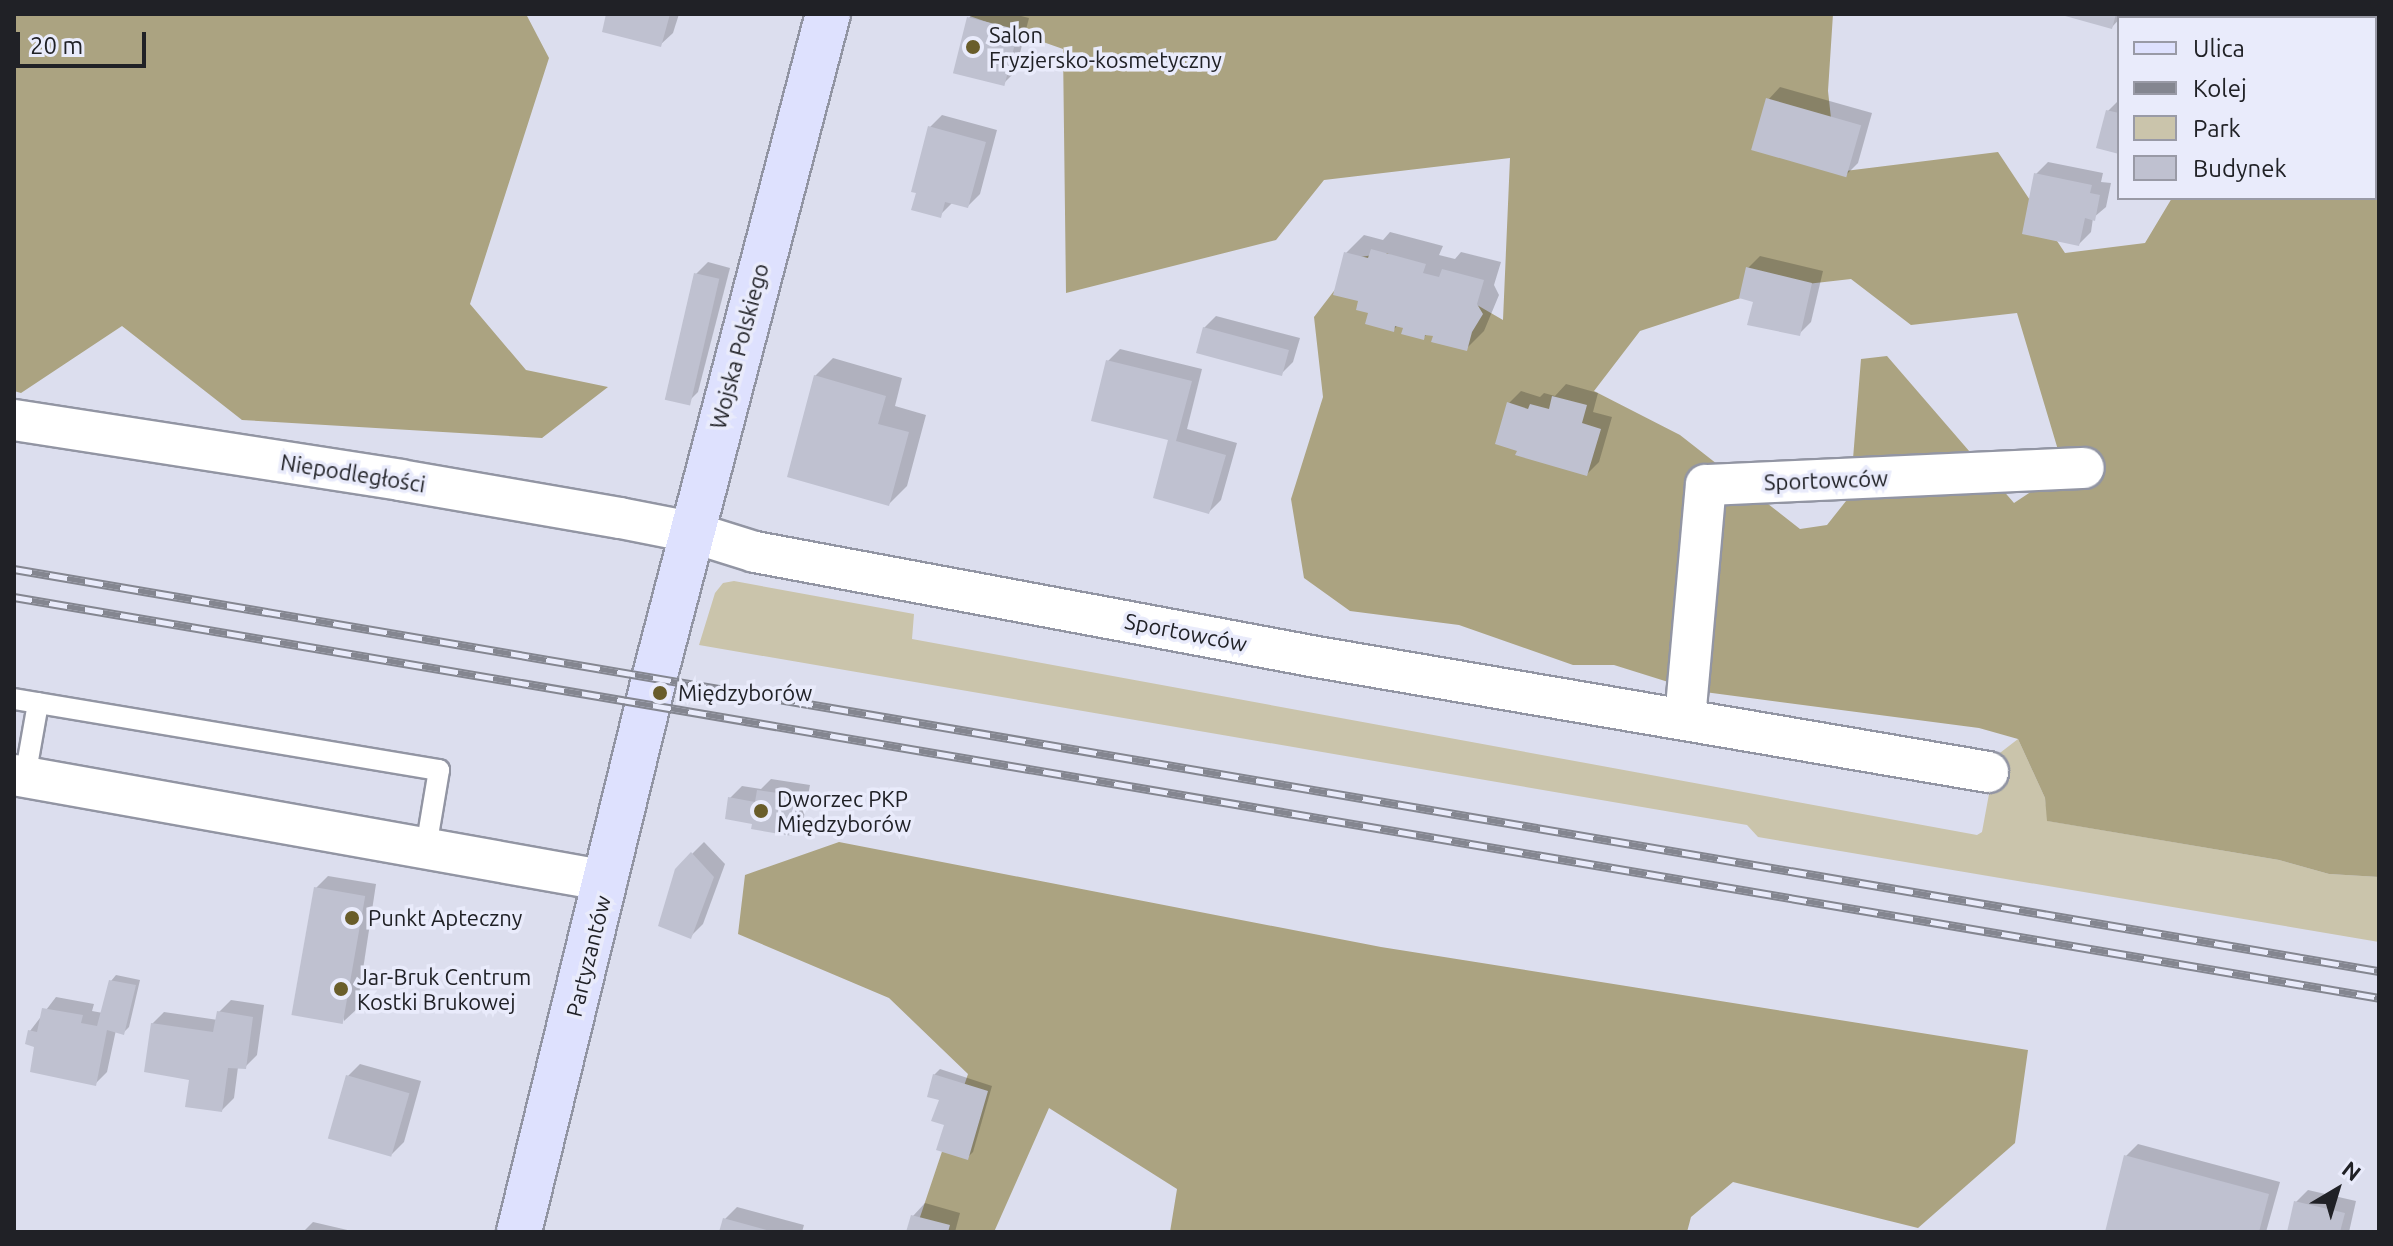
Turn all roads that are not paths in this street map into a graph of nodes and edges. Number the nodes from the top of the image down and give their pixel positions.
1 (828, 14) edge
2 (14, 420) edge
3 (2084, 468) dead end
4 (691, 532) junction
5 (654, 679) joint
6 (14, 699) edge
7 (38, 703) junction
8 (1685, 719) junction
9 (1988, 772) dead end
10 (20, 776) edge
11 (426, 848) junction
12 (607, 881) junction
13 (519, 1232) edge

1 - 4 street, Wojska Polskiego
2 - 4 street, Niepodległości
3 - 8 street, Sportowców
4 - 5 street, Wojska Polskiego
4 - 8 street, Sportowców
5 - 12 street, Partyzantów
6 - 7 lane
7 - 10 lane
7 - 11 lane
8 - 9 street, Sportowców
10 - 11 street
11 - 12 street
12 - 13 street, Partyzantów

